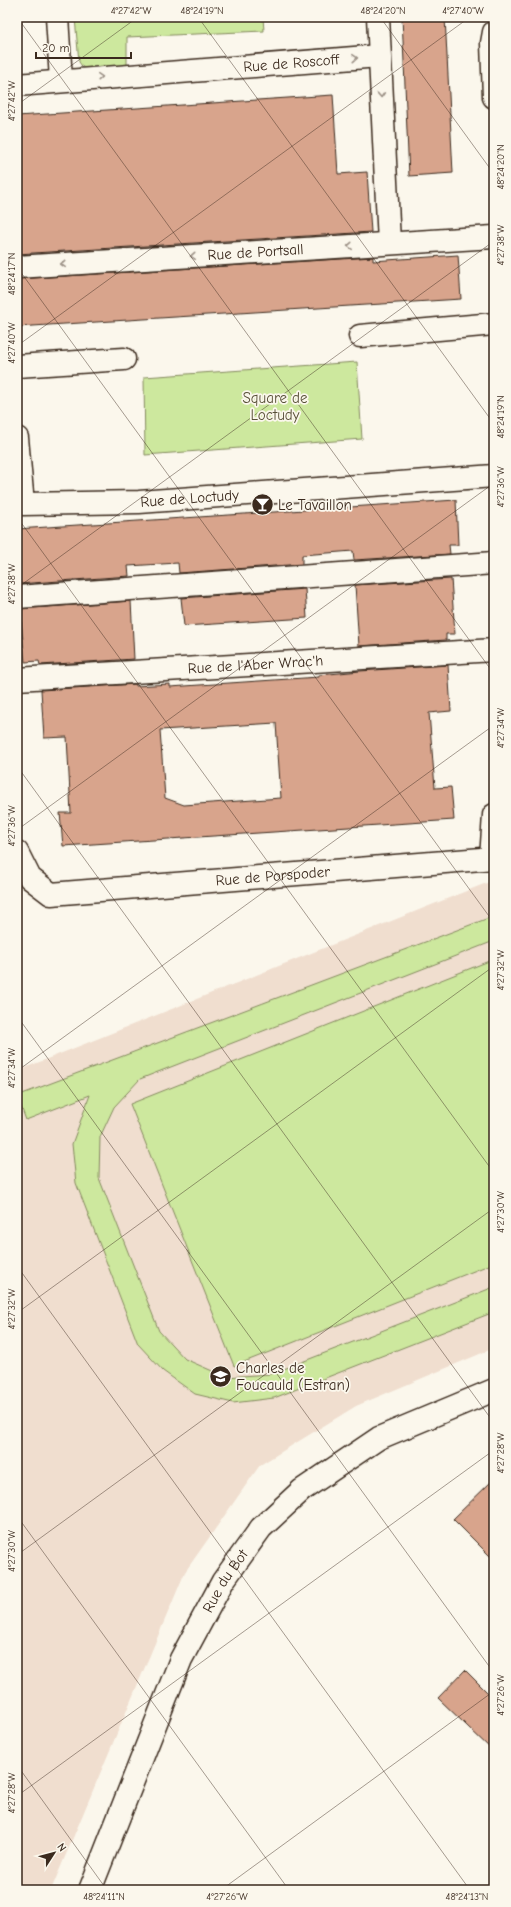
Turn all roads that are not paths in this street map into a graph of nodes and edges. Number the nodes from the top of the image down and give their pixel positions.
1 (57, 17) edge
2 (378, 17) edge
3 (494, 32) edge
4 (379, 56) junction
5 (61, 80) junction
6 (17, 85) edge
7 (494, 97) edge
8 (494, 237) edge
9 (389, 244) junction
10 (17, 266) edge
11 (494, 324) edge
12 (360, 336) dead end
13 (124, 359) dead end
14 (17, 366) edge
15 (17, 438) edge
16 (494, 476) edge
17 (494, 563) edge
18 (17, 597) edge
19 (494, 650) edge
20 (17, 679) edge
21 (494, 815) edge
22 (17, 852) edge
23 (492, 858) edge
24 (494, 1390) edge
25 (90, 1890) edge

1 - 5 street
2 - 4 street
3 - 7 street
5 -> 4 street, Rue de Roscoff
4 -> 9 street
5 - 6 street, Rue de Roscoff
8 - 9 street, Rue de Portsall
9 -> 10 street, Rue de Portsall
11 - 12 street
13 - 14 street
15 - 16 street, Rue de Loctudy
17 - 18 street
19 - 20 street, Rue de l'Aber Wrac'h
21 - 23 street
22 - 23 street, Rue de Porspoder
24 - 25 street, Rue du Bot

